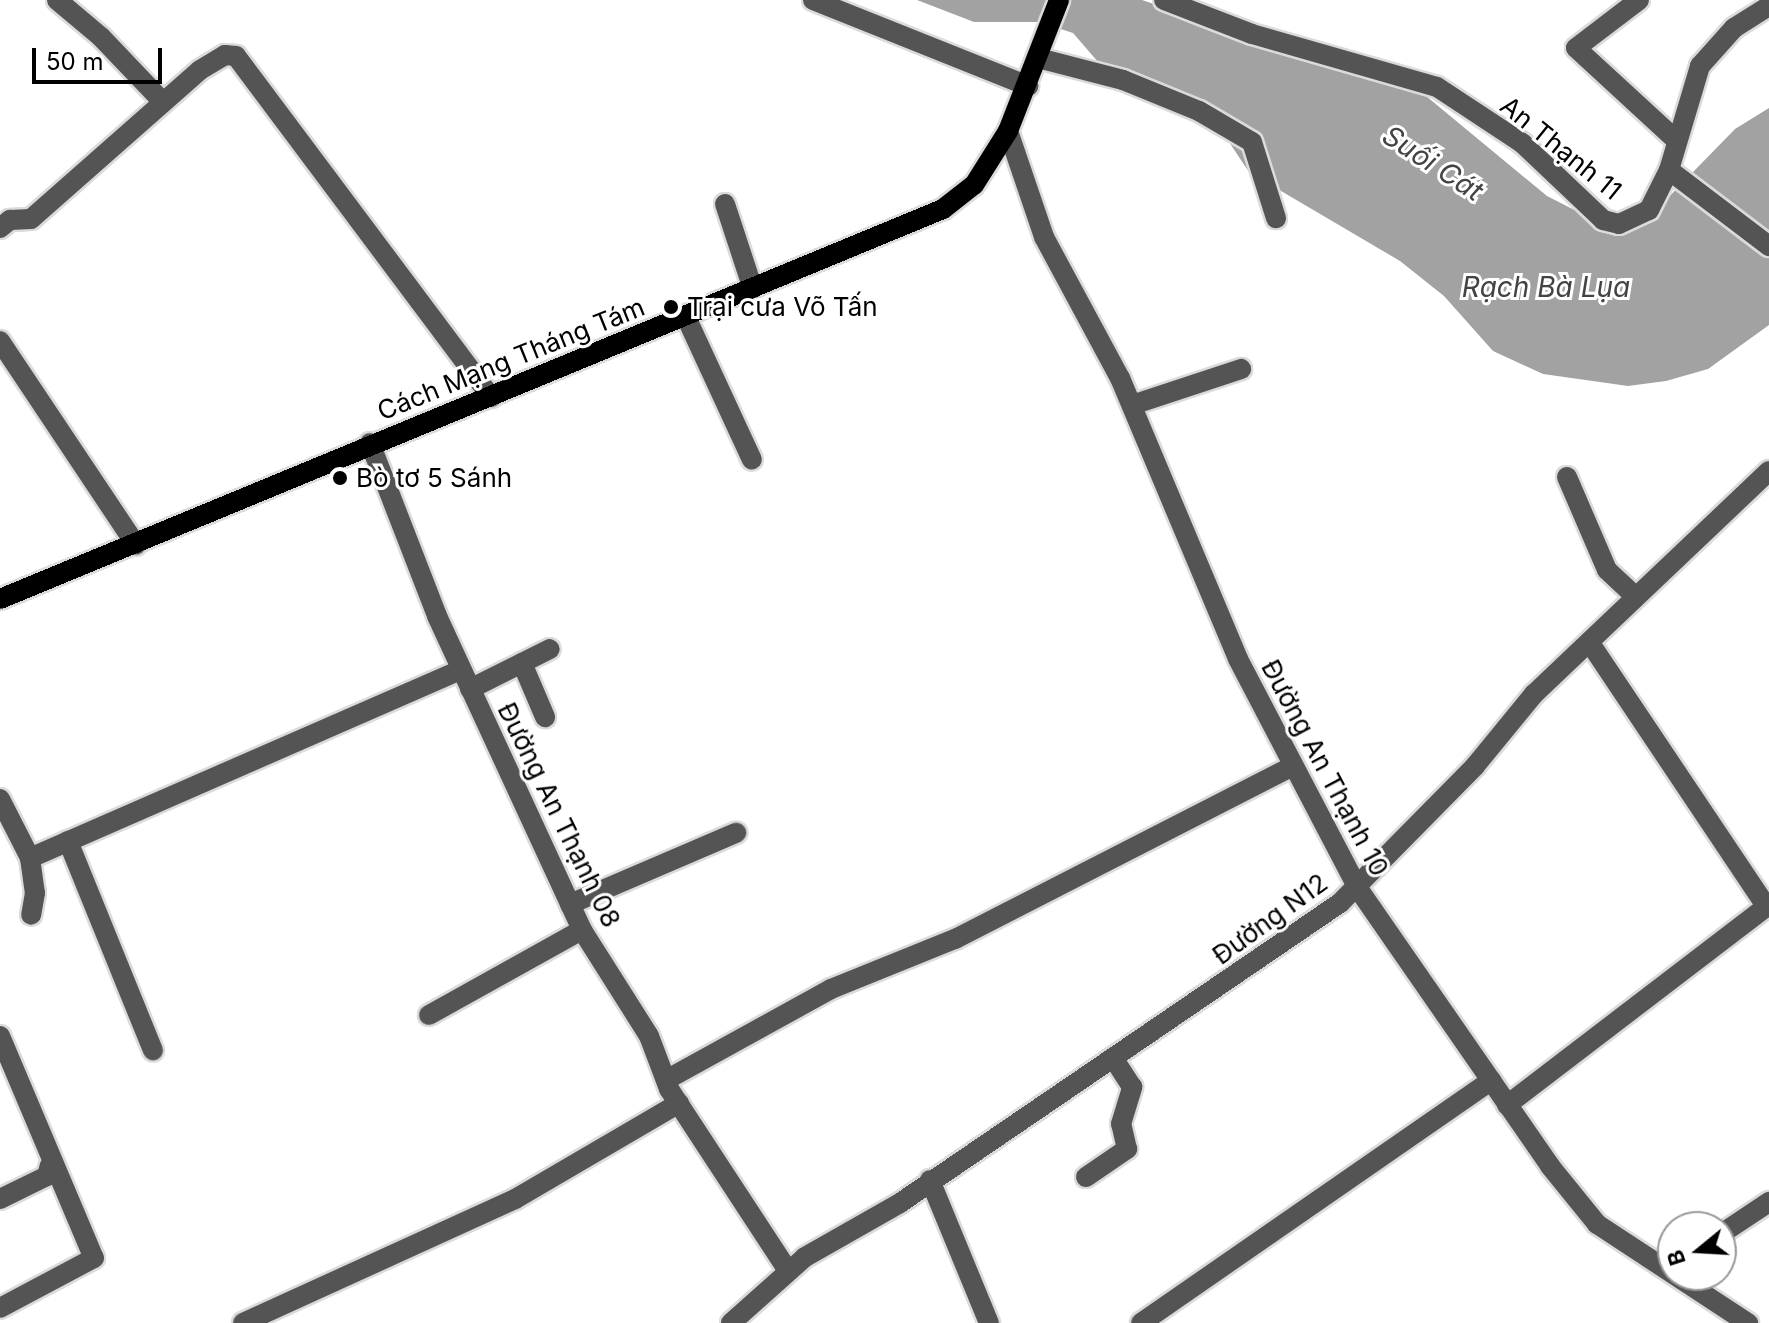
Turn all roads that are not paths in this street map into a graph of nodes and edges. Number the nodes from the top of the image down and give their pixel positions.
1 (57, 0) edge
2 (813, 0) edge
3 (1059, 0) edge
4 (1164, 0) edge
5 (1639, 0) edge
6 (1769, 6) edge
7 (1042, 48) junction
8 (1028, 86) junction
9 (163, 102) junction
10 (1008, 131) junction
11 (1676, 140) junction
12 (1673, 172) junction
13 (725, 204) dead end
14 (1276, 218) dead end
15 (0, 228) edge
16 (1769, 246) edge
17 (753, 289) junction
18 (686, 317) junction
19 (0, 341) edge
20 (1241, 369) dead end
21 (491, 397) junction
22 (1132, 405) junction
23 (370, 443) junction
24 (752, 460) dead end
25 (1769, 471) edge
26 (1567, 477) dead end
27 (136, 545) junction
28 (1624, 588) junction
29 (0, 599) edge
30 (1590, 643) junction
31 (550, 649) dead end
32 (522, 663) junction
33 (466, 680) junction
34 (545, 717) dead end
35 (1291, 767) junction
36 (0, 799) edge
37 (736, 833) dead end
38 (68, 841) junction
39 (30, 858) junction
40 (1357, 887) junction
41 (570, 904) junction
42 (1768, 906) edge
43 (31, 915) dead end
44 (582, 930) junction
45 (429, 1015) dead end
46 (0, 1036) edge
47 (153, 1050) dead end
48 (1113, 1058) junction
49 (666, 1080) junction
50 (1491, 1081) junction
51 (679, 1103) junction
52 (1507, 1105) junction
53 (50, 1165) junction
54 (1086, 1177) dead end
55 (930, 1180) junction
56 (0, 1199) edge
57 (1769, 1202) edge
58 (1737, 1223) edge
59 (1657, 1261) edge
60 (788, 1271) junction
61 (1702, 1291) edge
62 (0, 1308) edge
63 (243, 1323) edge
64 (731, 1323) edge
65 (989, 1323) edge
66 (1141, 1323) edge
67 (1748, 1323) edge

1 - 9 street
2 - 8 street
3 - 7 main road, Cách Mạng Tháng Tám
4 - 12 street, An Thạnh 11
5 - 11 street
6 - 11 street, An Thạnh 11
7 - 8 main road, Cách Mạng Tháng Tám
7 - 14 street
8 - 10 main road, Cách Mạng Tháng Tám
9 - 15 street
9 - 21 street
10 - 17 main road, Cách Mạng Tháng Tám
10 - 22 street, Đường An Thạnh 10
11 - 12 street, An Thạnh 11
12 - 16 street
13 - 17 street
17 - 18 main road, Cách Mạng Tháng Tám
18 - 21 main road, Cách Mạng Tháng Tám
18 - 24 street
19 - 27 street
20 - 22 street
21 - 23 main road, Cách Mạng Tháng Tám
22 - 35 street, Đường An Thạnh 10
23 - 27 main road, Cách Mạng Tháng Tám
23 - 33 street, Đường An Thạnh 08
25 - 28 street, Đường N12
26 - 28 street
27 - 29 main road, Cách Mạng Tháng Tám
28 - 30 street, Đường N12
30 - 40 street, Đường N12
30 - 42 street
31 - 32 street
32 - 33 street
32 - 34 street
33 - 38 street
33 - 41 street, Đường An Thạnh 08
35 - 40 street, Đường An Thạnh 10
35 - 49 street
36 - 39 street
37 - 41 street
38 - 39 street
38 - 47 street
39 - 43 street
40 - 48 street, Đường N12
40 - 50 street, Đường An Thạnh 10
41 - 44 street, Đường An Thạnh 08
42 - 52 street
44 - 45 street
44 - 49 street, Đường An Thạnh 08
46 - 53 street
48 - 54 street
48 - 55 street, Đường N12
49 - 51 street, Đường An Thạnh 08
50 - 52 street, Đường An Thạnh 10
50 - 66 street
51 - 60 street, Đường An Thạnh 08
51 - 63 street
52 - 59 street, Đường An Thạnh 10
53 - 56 street
53 - 62 street
55 - 60 street, Đường N12
55 - 65 street
57 - 58 street
60 - 64 street, Đường N12
61 - 67 street, Đường An Thạnh 10

